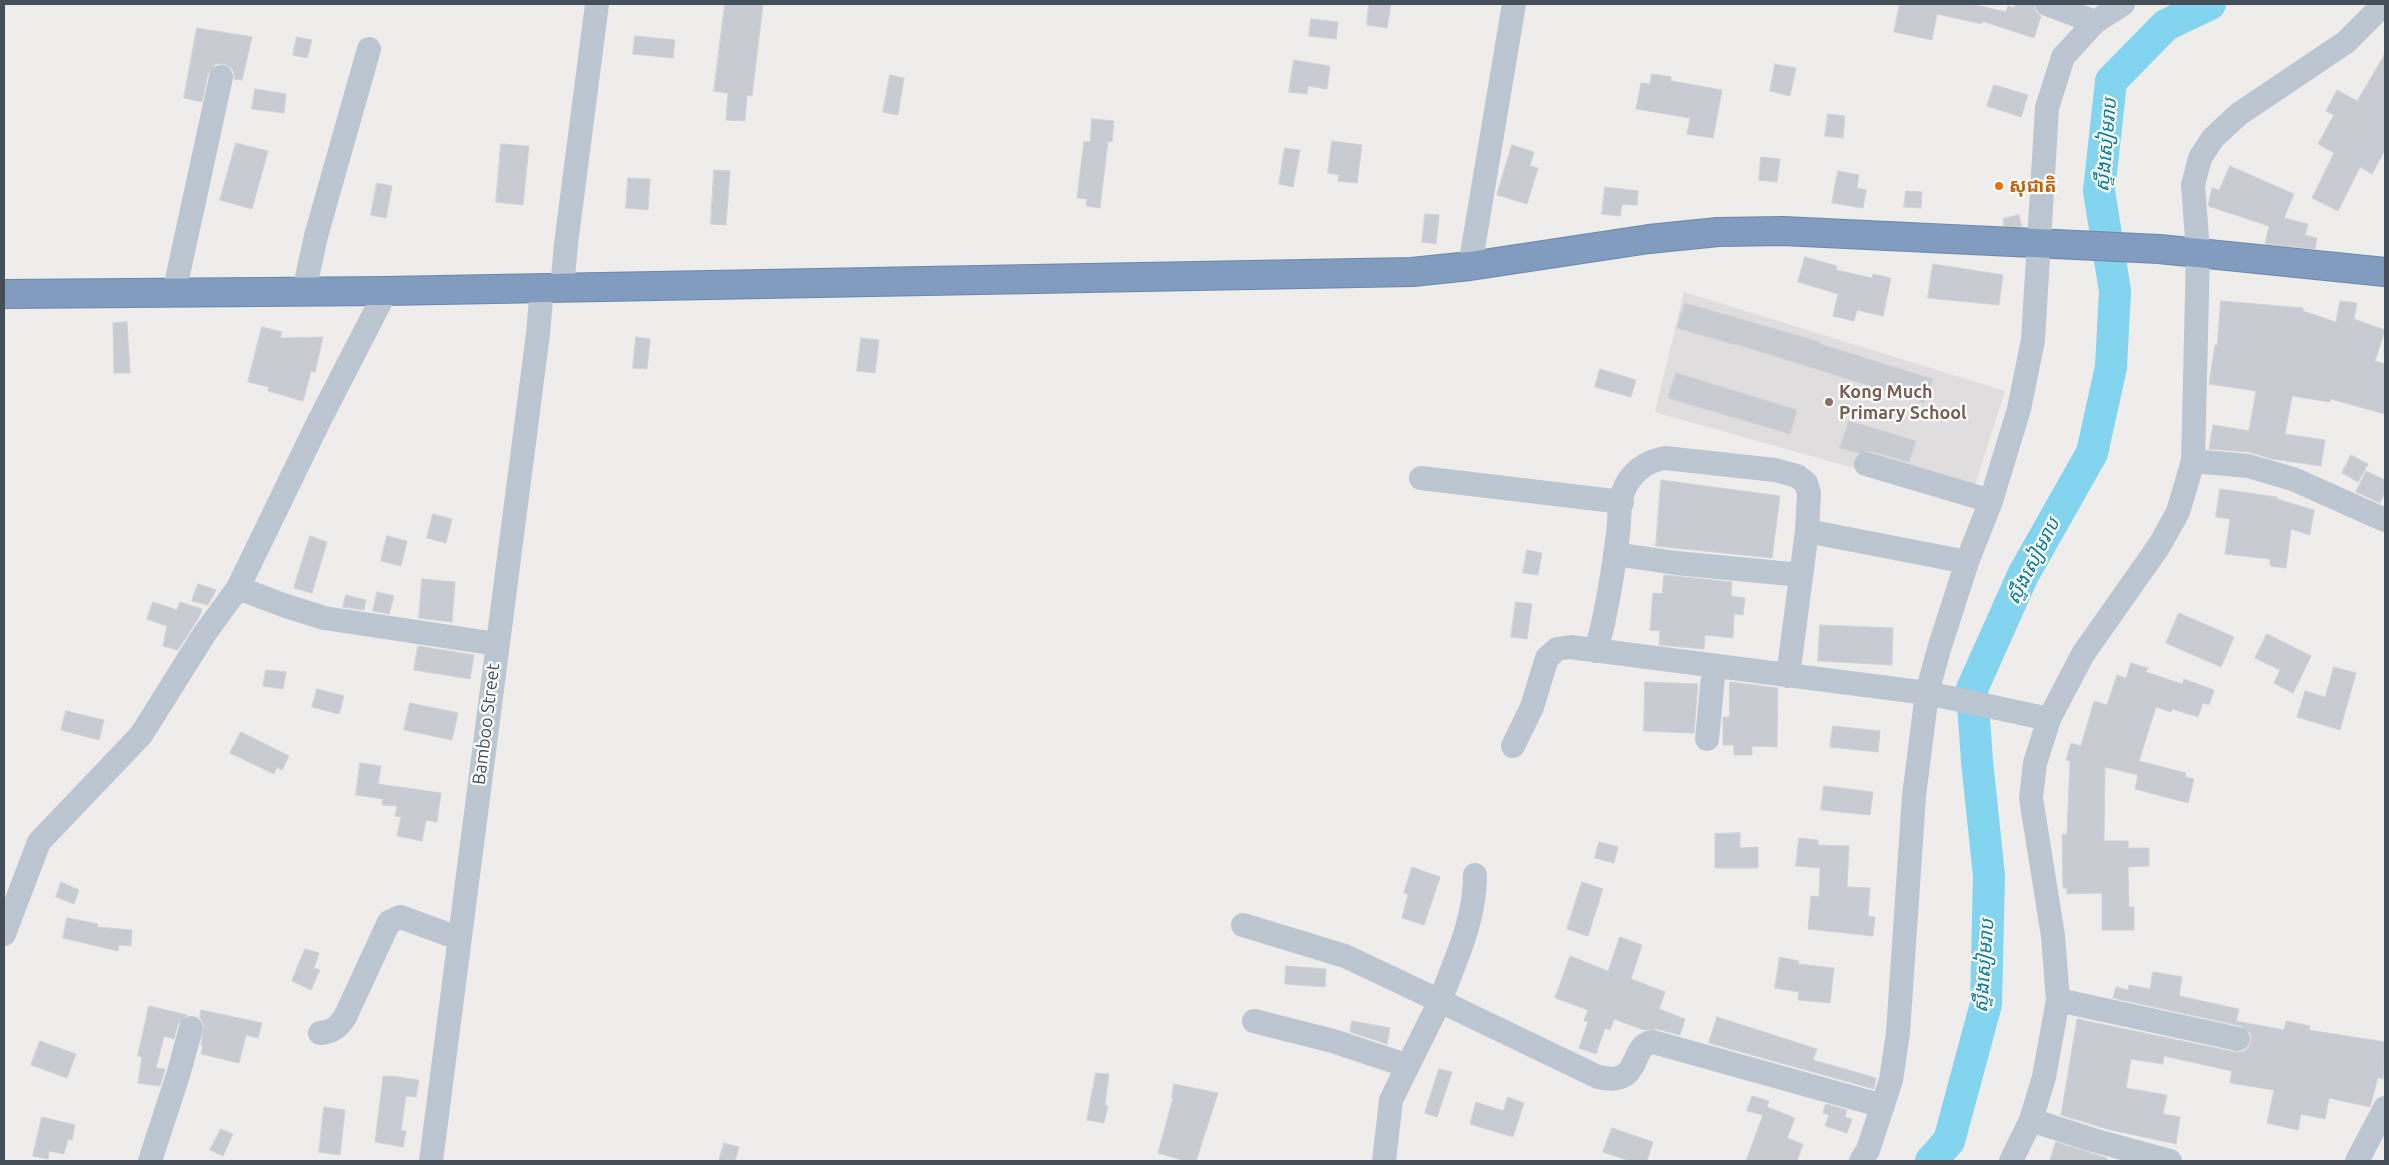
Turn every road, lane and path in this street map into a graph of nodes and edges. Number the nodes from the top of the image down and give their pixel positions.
1 (597, 4) edge
2 (1514, 4) edge
3 (2047, 4) edge
4 (2123, 4) edge
5 (2384, 4) edge
6 (2095, 22) junction
7 (369, 49) dead end
8 (220, 77) dead end
9 (2040, 245) junction
10 (2198, 252) junction
11 (1470, 266) junction
12 (2385, 272) edge
13 (552, 288) junction
14 (304, 291) junction
15 (386, 291) junction
16 (174, 292) junction
17 (4, 294) edge
18 (2193, 461) junction
19 (1866, 464) dead end
20 (1421, 478) dead end
21 (1991, 501) junction
22 (1622, 502) junction
23 (2385, 520) edge
24 (1807, 530) junction
25 (1615, 554) junction
26 (1967, 562) junction
27 (1801, 575) junction
28 (238, 588) junction
29 (497, 644) junction
30 (1596, 651) junction
31 (1714, 667) junction
32 (1788, 676) junction
33 (1933, 694) junction
34 (2049, 719) junction
35 (1707, 739) dead end
36 (1513, 746) dead end
37 (1475, 875) dead end
38 (1243, 925) dead end
39 (4, 934) edge
40 (458, 938) junction
41 (2058, 1000) junction
42 (1440, 1001) junction
43 (1254, 1021) dead end
44 (191, 1028) dead end
45 (320, 1033) dead end
46 (2238, 1039) dead end
47 (1408, 1066) junction
48 (1883, 1106) junction
49 (2385, 1108) edge
50 (2031, 1120) junction
51 (150, 1161) edge
52 (431, 1161) edge
53 (1384, 1161) edge
54 (1861, 1161) edge
55 (2010, 1161) edge
56 (2170, 1161) edge
57 (2357, 1161) edge

1 - 13 street, Bamboo Street
2 - 11 street
3 - 6 street
4 - 6 street
5 - 10 street
6 - 9 street
7 - 14 street
8 - 16 street
9 - 10 highway
9 - 11 highway
9 - 21 street
10 - 12 highway
10 - 18 street
11 - 13 highway
13 - 15 highway
13 - 29 street, Bamboo Street
14 - 15 highway
14 - 16 highway
15 - 28 street
16 - 17 highway
18 - 23 street
18 - 34 street
19 - 21 street
20 - 22 street
21 - 26 street
22 - 24 street
22 - 25 street
24 - 26 street
24 - 27 street
25 - 27 street
25 - 30 street
26 - 33 street
27 - 32 street
28 - 29 street
28 - 39 street
29 - 40 street, Bamboo Street
30 - 31 street
30 - 36 street
31 - 32 street
31 - 35 street
32 - 33 street
33 - 34 street
33 - 48 street
34 - 41 street
37 - 42 street
38 - 42 street
40 - 45 street
40 - 52 street, Bamboo Street
41 - 46 street
41 - 50 street
42 - 47 street
42 - 48 street
43 - 47 street
44 - 51 street
47 - 53 street
48 - 54 street
49 - 57 street
50 - 55 street
50 - 56 street

